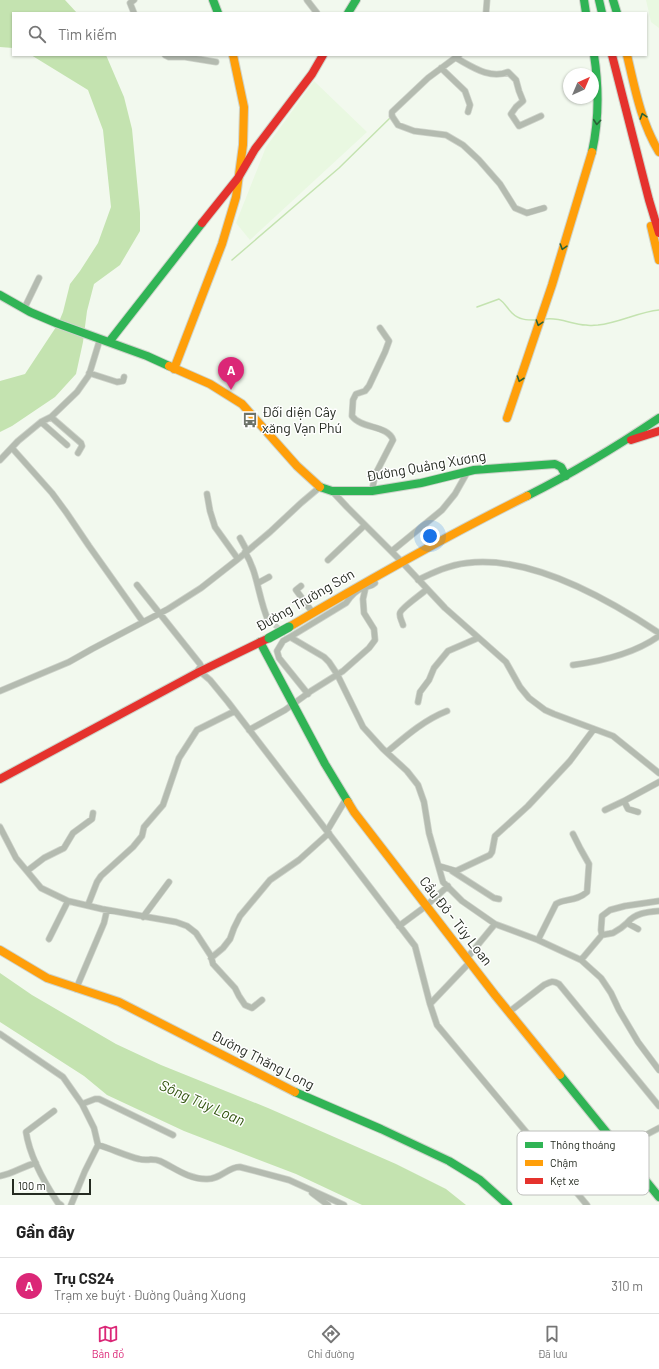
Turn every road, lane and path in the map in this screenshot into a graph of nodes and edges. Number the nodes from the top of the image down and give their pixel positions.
1 (134, 0) edge
2 (213, 0) edge
3 (307, 0) edge
4 (356, 0) edge
5 (486, 0) edge
6 (584, 0) edge
7 (599, 0) edge
8 (613, 0) edge
9 (134, 12) edge
10 (218, 12) edge
11 (316, 12) edge
12 (349, 12) edge
13 (486, 12) edge
14 (586, 12) edge
15 (602, 12) edge
16 (617, 12) edge
17 (167, 56) edge
18 (233, 56) edge
19 (322, 56) edge
20 (457, 56) edge
21 (594, 56) edge
22 (612, 56) edge
23 (627, 56) edge
24 (216, 62) dead end
25 (441, 68) junction
26 (468, 112) dead end
27 (541, 116) dead end
28 (659, 152) edge
29 (238, 178) junction
30 (648, 200) junction
31 (544, 208) dead end
32 (659, 233) edge
33 (659, 260) edge
34 (39, 278) dead end
35 (0, 296) edge
36 (24, 309) junction
37 (380, 328) dead end
38 (102, 340) junction
39 (174, 369) junction
40 (89, 373) junction
41 (124, 377) dead end
42 (508, 416) dead end
43 (51, 417) junction
44 (656, 419) edge
45 (41, 422) junction
46 (658, 432) edge
47 (623, 442) junction
48 (67, 445) dead end
49 (12, 448) junction
50 (78, 453) dead end
51 (0, 460) edge
52 (468, 471) junction
53 (566, 476) junction
54 (320, 487) junction
55 (332, 491) junction
56 (372, 491) junction
57 (207, 494) dead end
58 (364, 525) junction
59 (240, 538) dead end
60 (392, 551) junction
61 (246, 552) junction
62 (238, 559) junction
63 (328, 560) dead end
64 (402, 562) junction
65 (269, 577) dead end
66 (372, 578) junction
67 (418, 580) junction
68 (258, 583) junction
69 (137, 585) dead end
70 (301, 586) dead end
71 (364, 588) junction
72 (427, 589) junction
73 (313, 613) junction
74 (159, 614) junction
75 (268, 620) tunnel mouth
76 (143, 622) junction
77 (403, 625) dead end
78 (659, 633) edge
79 (659, 636) edge
80 (290, 637) junction
81 (478, 638) junction
82 (260, 642) junction
83 (573, 664) dead end
84 (199, 672) junction
85 (337, 674) junction
86 (0, 691) edge
87 (308, 694) junction
88 (418, 702) dead end
89 (293, 704) junction
90 (448, 710) dead end
91 (235, 711) junction
92 (594, 729) junction
93 (249, 730) junction
94 (387, 752) junction
95 (658, 769) edge
96 (0, 779) edge
97 (659, 782) edge
98 (346, 799) junction
99 (624, 801) junction
100 (605, 810) dead end
101 (638, 812) dead end
102 (93, 813) dead end
103 (0, 827) edge
104 (328, 832) junction
105 (573, 834) dead end
106 (439, 866) junction
107 (450, 870) junction
108 (27, 871) junction
109 (169, 882) dead end
110 (448, 886) junction
111 (499, 899) dead end
112 (68, 901) junction
113 (659, 901) edge
114 (88, 906) junction
115 (426, 906) junction
116 (107, 910) junction
117 (659, 911) edge
118 (143, 917) junction
119 (627, 923) junction
120 (495, 924) junction
121 (399, 926) junction
122 (638, 929) dead end
123 (602, 935) junction
124 (50, 939) dead end
125 (538, 940) junction
126 (0, 950) edge
127 (211, 958) junction
128 (468, 960) junction
129 (581, 960) junction
130 (76, 989) junction
131 (262, 1000) dead end
132 (430, 1004) junction
133 (509, 1012) junction
134 (0, 1034) edge
135 (659, 1070) edge
136 (82, 1104) junction
137 (659, 1106) edge
138 (54, 1111) dead end
139 (659, 1128) edge
140 (525, 1131) edge
141 (605, 1131) edge
142 (649, 1133) edge
143 (173, 1135) dead end
144 (98, 1145) junction
145 (36, 1163) junction
146 (0, 1176) edge
147 (649, 1185) edge
148 (309, 1190) junction
149 (579, 1195) edge
150 (659, 1197) edge
151 (61, 1205) edge
152 (71, 1205) edge
153 (328, 1205) edge
154 (344, 1205) edge
155 (508, 1205) edge
156 (587, 1205) edge

1 - 9 street
2 - 10 main road
3 - 11 street
4 - 12 main road
5 - 13 street
6 - 14 main road
7 - 15 main road
8 - 16 main road
17 - 24 street
18 - 29 main road
19 - 29 main road
20 - 25 street
20 - 27 street
21 -> 42 main road
22 - 30 main road
28 -> 23 main road
25 - 26 street
25 - 31 street
29 - 38 main road
29 - 39 main road
30 - 32 main road
30 - 33 main road
34 - 36 street
35 - 36 main road
36 - 38 main road, Đường Quảng Xương
37 - 56 street
38 - 39 main road, Đường Quảng Xương
38 - 40 street
39 - 54 main road, Đường Quảng Xương
40 - 41 street
40 - 43 street
43 - 45 street
43 - 50 street
44 - 47 main road, Đường Trường Sơn
45 - 48 street
45 - 49 street
46 - 47 main road, Đường Trường Sơn
47 - 53 main road, Đường Trường Sơn
49 - 51 street
49 - 76 street
52 - 53 main road, Đường Quảng Xương
52 - 56 main road, Đường Quảng Xương
52 - 60 street
53 - 64 main road, Đường Trường Sơn
54 - 55 main road, Đường Quảng Xương
54 - 61 street
55 - 56 main road, Đường Quảng Xương
55 - 58 street
57 - 62 street
58 - 60 street
58 - 63 street
59 - 61 street
60 - 64 street
61 - 62 street
61 - 68 street
62 - 74 street
64 - 66 main road, Đường Trường Sơn
64 - 67 street
65 - 68 street
66 - 71 street
66 - 73 main road, Đường Trường Sơn
67 - 72 street
67 - 78 street
68 - 75 street
69 - 74 street
70 - 73 street
71 - 80 street
71 - 85 street
72 - 77 street
72 - 81 street
73 - 82 main road, Đường Trường Sơn, bridge
74 - 76 street
74 - 84 street
76 - 86 street
79 - 83 street
80 - 85 street
80 - 87 street
81 - 88 street
81 - 92 street
82 - 84 main road, Đường Trường Sơn
82 - 89 main road, Cầu Đỏ - Túy Loan
84 - 91 street
84 - 96 main road, Đường Trường Sơn
85 - 87 street
85 - 94 street
87 - 89 street
89 - 93 street
89 - 98 main road, Cầu Đỏ - Túy Loan
90 - 94 street
91 - 93 street
91 - 114 street
92 - 95 street
92 - 107 street
93 - 104 street
94 - 106 street
97 - 99 street
98 - 104 street
98 - 115 main road, Cầu Đỏ - Túy Loan
99 - 100 street
99 - 101 street
102 - 108 street
103 - 108 street
104 - 121 street
104 - 127 street
105 - 125 street
106 - 107 street
106 - 110 street
107 - 111 street
108 - 112 street
109 - 118 street
110 - 115 street
110 - 120 street
112 - 114 street
112 - 124 street
113 - 123 street
114 - 116 street
115 - 121 street
115 - 128 main road, Cầu Đỏ - Túy Loan
116 - 118 street
116 - 130 street
117 - 119 street
118 - 127 street
119 - 122 street
119 - 123 street
120 - 125 street
120 - 128 street
121 - 132 street
123 - 129 street
125 - 129 street
126 - 130 main road, Đường Thăng Long
127 - 131 street
128 - 132 street
128 - 133 main road, Cầu Đỏ - Túy Loan
129 - 135 street
130 - 155 main road, Đường Thăng Long
132 - 140 street
133 - 137 street
133 - 141 main road, Cầu Đỏ - Túy Loan
134 - 136 street
136 - 143 street
136 - 144 street
138 - 145 street
139 - 142 street
144 - 148 street
144 - 152 street
145 - 146 street
145 - 151 street
147 - 150 main road, Cầu Đỏ - Túy Loan
148 - 153 street
148 - 154 street
149 - 156 street

